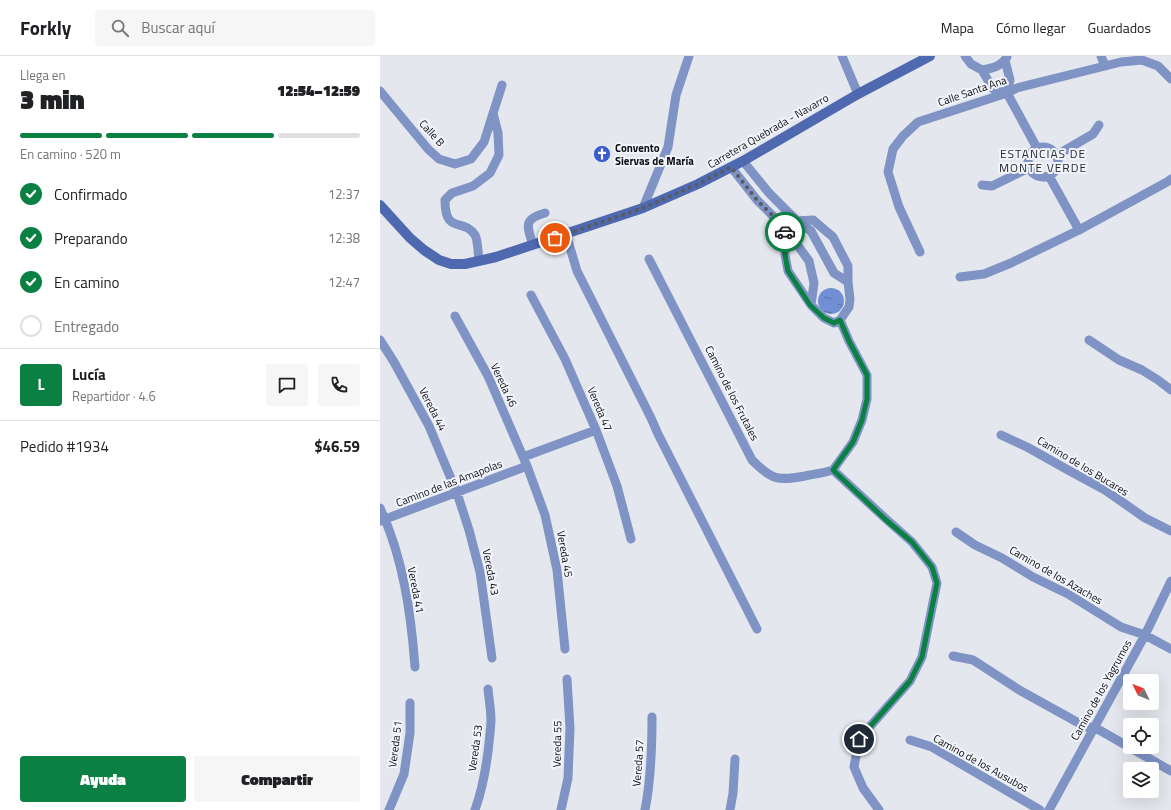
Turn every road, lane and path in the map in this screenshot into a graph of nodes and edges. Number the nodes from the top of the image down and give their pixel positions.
1 (689, 56) edge
2 (842, 56) edge
3 (930, 56) edge
4 (965, 56) edge
5 (1101, 56) edge
6 (1006, 58) edge
7 (1105, 66) junction
8 (982, 70) junction
9 (1171, 78) edge
10 (502, 85) dead end
11 (380, 91) edge
12 (858, 94) junction
13 (1007, 94) junction
14 (493, 112) junction
15 (1099, 125) dead end
16 (1037, 148) junction
17 (1057, 156) junction
18 (743, 161) junction
19 (731, 167) junction
20 (1029, 168) junction
21 (1049, 176) junction
22 (1171, 179) edge
23 (982, 184) dead end
24 (380, 205) edge
25 (643, 208) junction
26 (545, 213) dead end
27 (797, 221) junction
28 (785, 228) junction
29 (1079, 230) junction
30 (566, 234) junction
31 (533, 245) junction
32 (920, 252) dead end
33 (649, 259) dead end
34 (479, 260) junction
35 (960, 277) dead end
36 (848, 282) junction
37 (531, 295) dead end
38 (810, 305) junction
39 (455, 316) dead end
40 (840, 320) junction
41 (380, 340) edge
42 (1089, 340) dead end
43 (1171, 390) edge
44 (596, 430) junction
45 (1001, 435) dead end
46 (525, 462) junction
47 (833, 470) junction
48 (457, 493) junction
49 (380, 508) edge
50 (383, 520) edge
51 (1171, 531) edge
52 (956, 532) dead end
53 (631, 539) dead end
54 (1171, 581) edge
55 (756, 629) dead end
56 (1145, 635) junction
57 (566, 649) dead end
58 (1171, 649) edge
59 (953, 656) dead end
60 (492, 658) dead end
61 (415, 667) dead end
62 (567, 679) dead end
63 (488, 689) dead end
64 (410, 703) dead end
65 (652, 716) dead end
66 (1094, 727) junction
67 (910, 740) dead end
68 (735, 760) dead end
69 (1171, 771) edge
70 (389, 810) edge
71 (474, 810) edge
72 (561, 810) edge
73 (645, 810) edge
74 (730, 810) edge
75 (879, 810) edge
76 (1040, 810) edge
77 (1049, 810) edge

1 - 25 street
2 - 12 street
3 - 12 street, Carretera Quebrada - Navarro
4 - 8 street
5 - 7 street
6 - 8 street
6 - 13 street
7 - 9 street, Calle Santa Ana
7 - 13 street, Calle Santa Ana
8 - 13 street
10 - 14 street, Calle B
11 - 14 street, Calle B
12 - 18 street, Carretera Quebrada - Navarro
13 - 16 street
13 - 32 street, Calle Santa Ana
14 - 34 street
15 - 17 street
16 - 17 street
16 - 20 street
17 - 21 street
18 - 19 street, Carretera Quebrada - Navarro
18 - 27 street
19 - 25 street, Carretera Quebrada - Navarro
19 - 28 street
20 - 21 street
20 - 23 street
21 - 29 street
22 - 29 street
24 - 34 street, Carretera Quebrada - Navarro
25 - 30 street, Carretera Quebrada - Navarro
26 - 31 street
27 - 36 street
27 - 36 street
28 - 38 street
28 - 38 street
29 - 35 street
30 - 31 street, Carretera Quebrada - Navarro
30 - 55 street
31 - 34 street, Carretera Quebrada - Navarro
33 - 47 street, Camino de los Frutales
36 - 40 street
37 - 44 street, Vereda 47
38 - 40 street
39 - 46 street, Vereda 46
40 - 47 street
41 - 48 street, Vereda 44
42 - 43 street
44 - 46 street, Camino de las Amapolas
44 - 53 street, Vereda 47
45 - 51 street, Camino de los Bucares
46 - 48 street, Camino de las Amapolas
46 - 57 street, Vereda 45
47 - 75 street
48 - 50 street, Camino de las Amapolas
48 - 60 street, Vereda 43
49 - 50 street, Vereda 41
50 - 61 street, Vereda 41
52 - 56 street, Camino de los Azaches
54 - 56 street, Camino de los Yagrumos
56 - 58 street
56 - 66 street, Camino de los Yagrumos
59 - 66 street
62 - 72 street, Vereda 55
63 - 71 street, Vereda 53
64 - 70 street, Vereda 51
65 - 73 street, Vereda 57
66 - 69 street
66 - 77 street, Camino de los Yagrumos
67 - 76 street, Camino de los Ausubos
68 - 74 street

